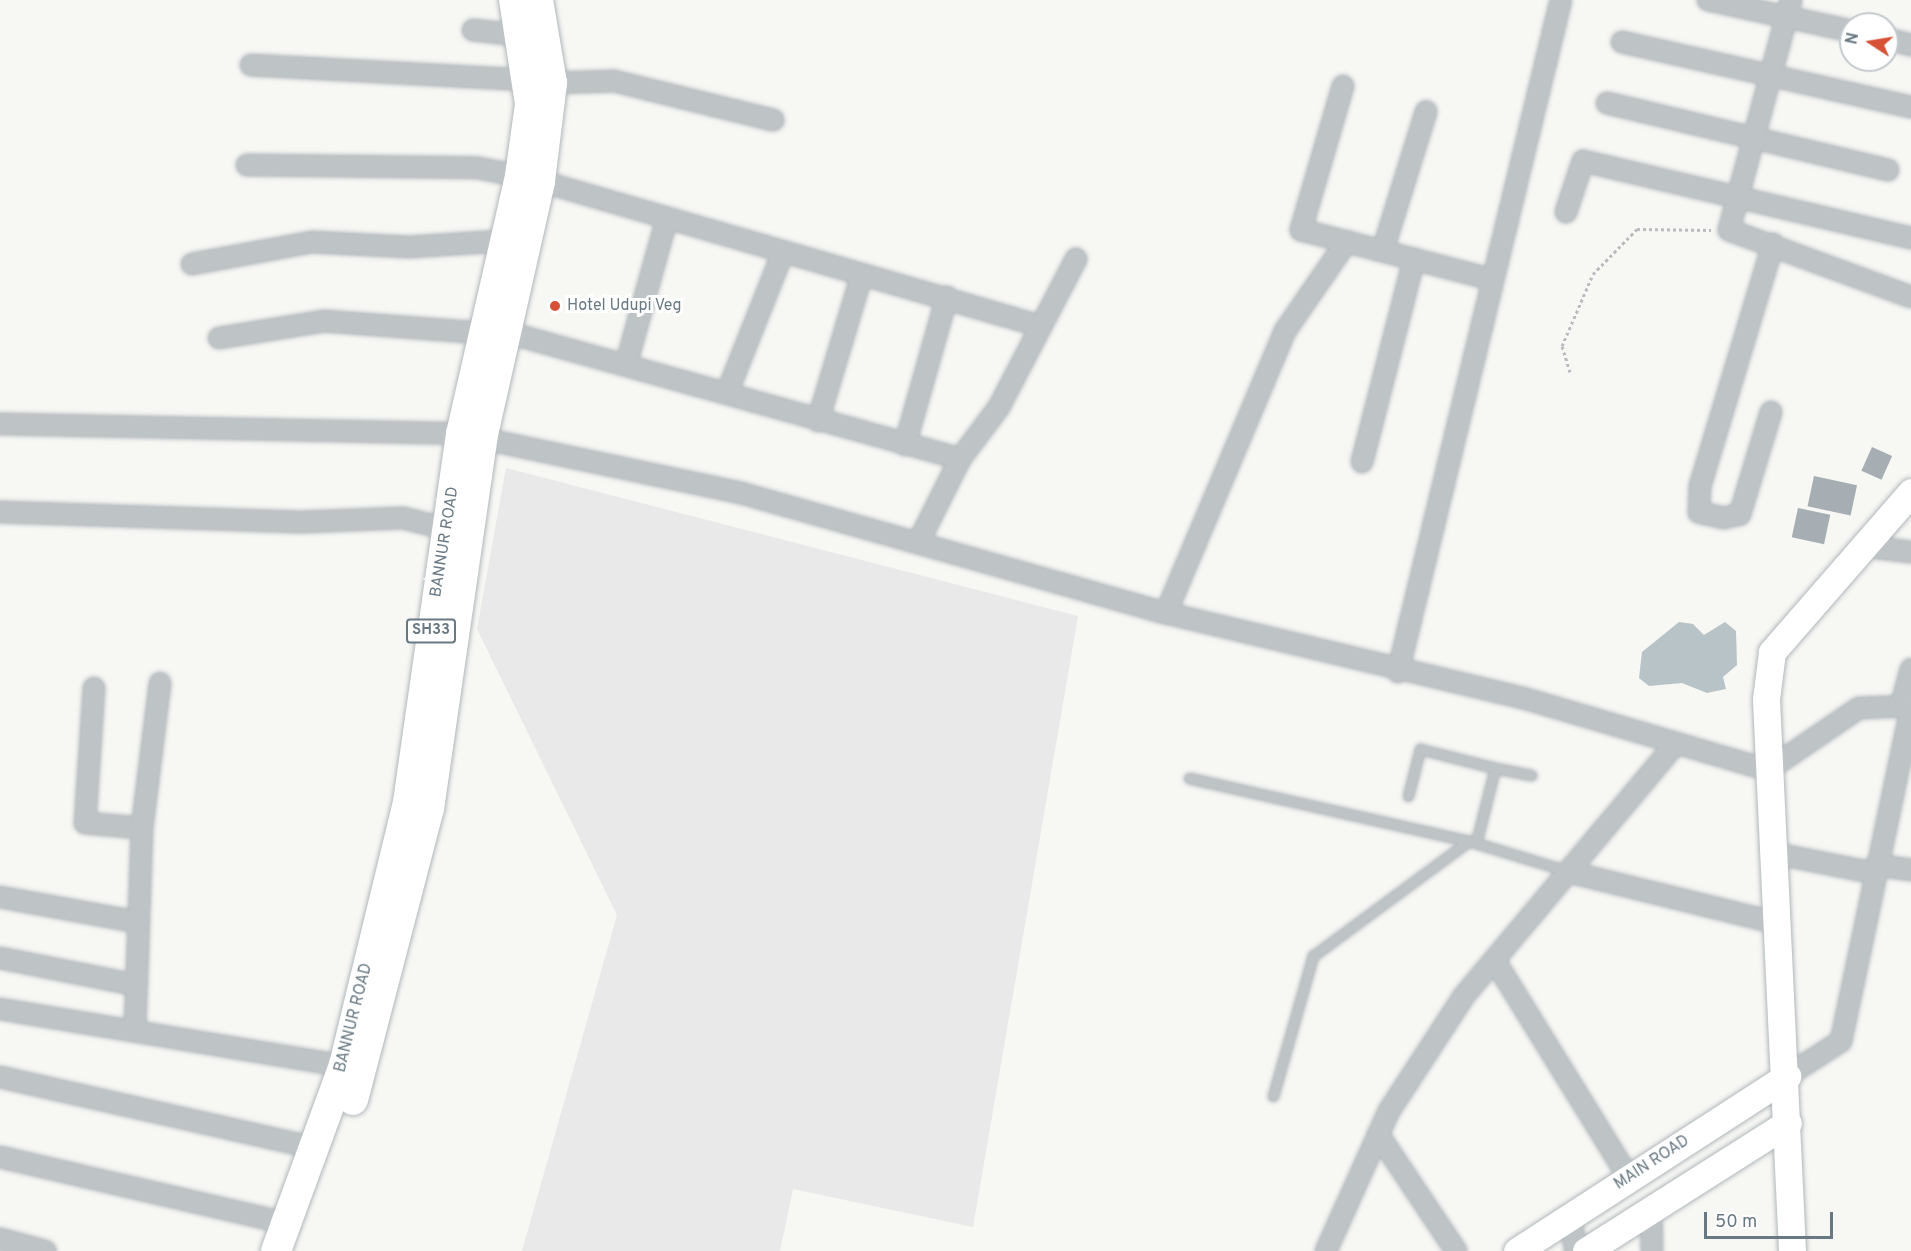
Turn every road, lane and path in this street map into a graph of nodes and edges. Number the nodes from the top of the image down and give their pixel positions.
1 (514, 0) edge
2 (538, 0) edge
3 (1561, 0) edge
4 (1708, 0) edge
5 (1789, 8) edge
6 (1839, 27) edge
7 (473, 30) dead end
8 (518, 35) junction
9 (1622, 42) dead end
10 (251, 64) dead end
11 (1770, 77) junction
12 (540, 82) junction
13 (1343, 86) dead end
14 (1607, 103) dead end
15 (1911, 107) edge
16 (1426, 112) dead end
17 (773, 120) dead end
18 (1754, 137) junction
19 (247, 165) dead end
20 (1888, 170) dead end
21 (530, 178) junction
22 (1738, 194) junction
23 (1566, 212) dead end
24 (667, 218) junction
25 (1729, 230) junction
26 (1911, 238) edge
27 (503, 240) junction
28 (1347, 241) junction
29 (1773, 243) junction
30 (1383, 250) junction
31 (783, 252) junction
32 (1076, 259) dead end
33 (1414, 259) junction
34 (192, 264) dead end
35 (862, 274) junction
36 (1490, 279) junction
37 (946, 297) junction
38 (1911, 297) edge
39 (1040, 326) junction
40 (495, 333) junction
41 (219, 338) dead end
42 (626, 365) junction
43 (1570, 372) dead end
44 (727, 393) junction
45 (1771, 412) dead end
46 (819, 420) junction
47 (0, 424) edge
48 (471, 437) junction
49 (905, 445) junction
50 (960, 459) junction
51 (1362, 462) dead end
52 (1911, 492) edge
53 (0, 512) edge
54 (447, 529) junction
55 (919, 541) junction
56 (1862, 546) junction
57 (1911, 552) edge
58 (1166, 613) junction
59 (1911, 669) edge
60 (1398, 672) junction
61 (160, 683) dead end
62 (94, 688) dead end
63 (1908, 707) edge
64 (1676, 743) junction
65 (1495, 768) junction
66 (1768, 770) junction
67 (1531, 775) dead end
68 (1189, 778) dead end
69 (1904, 779) edge
70 (1408, 796) dead end
71 (142, 828) junction
72 (1472, 842) junction
73 (1773, 853) junction
74 (1875, 869) junction
75 (1911, 870) edge
76 (1569, 872) junction
77 (0, 897) edge
78 (137, 922) junction
79 (1777, 923) junction
80 (0, 958) edge
81 (1495, 961) junction
82 (136, 985) junction
83 (0, 1009) edge
84 (135, 1031) junction
85 (354, 1067) junction
86 (1787, 1076) junction
87 (0, 1077) edge
88 (1273, 1096) dead end
89 (1788, 1123) junction
90 (1378, 1134) junction
91 (315, 1148) junction
92 (0, 1156) edge
93 (1629, 1178) junction
94 (1651, 1210) junction
95 (1570, 1216) junction
96 (287, 1223) junction
97 (0, 1239) edge
98 (45, 1251) edge
99 (276, 1251) edge
100 (297, 1251) edge
101 (1326, 1251) edge
102 (1456, 1251) edge
103 (1517, 1251) edge
104 (1575, 1251) edge
105 (1586, 1251) edge
106 (1652, 1251) edge
107 (1792, 1251) edge

1 - 8 main road, BANNUR ROAD / SH33
2 - 12 main road
3 - 36 street
4 - 5 street
5 - 6 street
5 - 11 street
7 - 8 street
8 - 12 main road, BANNUR ROAD / SH33
9 - 11 street
10 - 12 street
11 - 15 street
11 - 18 street
12 - 17 street
12 - 21 main road, BANNUR ROAD / SH33
13 - 28 street
14 - 18 street
16 - 30 street
18 - 20 street
18 - 22 street
19 - 21 street
21 - 24 street
21 - 27 main road, BANNUR ROAD / SH33
21 - 40 main road
22 - 23 street
22 - 25 street
22 - 26 street
24 - 31 street
24 - 42 street
25 - 29 street
25 - 43 path
27 - 34 street
27 - 40 main road, BANNUR ROAD / SH33
28 - 30 street
28 - 58 street
29 - 38 street
29 - 45 street
30 - 33 street
31 - 35 street
31 - 44 street
32 - 39 street
33 - 36 street
33 - 51 street
35 - 37 street
35 - 46 street
36 - 60 street
37 - 39 street
37 - 49 street
39 - 50 street
40 - 41 street
40 - 42 street
40 - 48 main road, BANNUR ROAD / SH33
42 - 44 street
44 - 46 street
46 - 49 street
47 - 48 street
48 - 54 main road, BANNUR ROAD / SH33
48 - 55 street
48 - 85 main road
49 - 50 street
50 - 55 street
52 - 56 street
53 - 54 street
54 - 85 main road, BANNUR ROAD / SH33
55 - 58 street
56 - 57 street
56 - 66 street
58 - 60 street
59 - 63 street
60 - 64 street
61 - 71 street
62 - 71 street
63 - 66 street
63 - 69 street
64 - 66 street
64 - 76 street
65 - 67 lane
65 - 70 lane
65 - 72 lane
66 - 73 street
68 - 72 lane
69 - 74 street
71 - 78 street
72 - 76 lane
72 - 88 lane
73 - 74 street
73 - 79 street
74 - 75 street
74 - 86 street
76 - 79 street
76 - 81 street
77 - 78 street
78 - 82 street
79 - 86 street
80 - 82 street
81 - 90 street
81 - 93 street
82 - 84 street
83 - 84 street
84 - 85 street
85 - 91 main road, BANNUR ROAD / SH33
85 - 100 main road
86 - 89 street
86 - 93 street, MAIN ROAD
87 - 91 street
89 - 94 street
89 - 107 street
90 - 101 street
90 - 102 street
91 - 96 main road, BANNUR ROAD / SH33
92 - 96 street
93 - 95 street, MAIN ROAD
94 - 105 street
94 - 106 street
95 - 103 street, MAIN ROAD
95 - 104 street
96 - 99 main road, BANNUR ROAD / SH33
97 - 98 street

